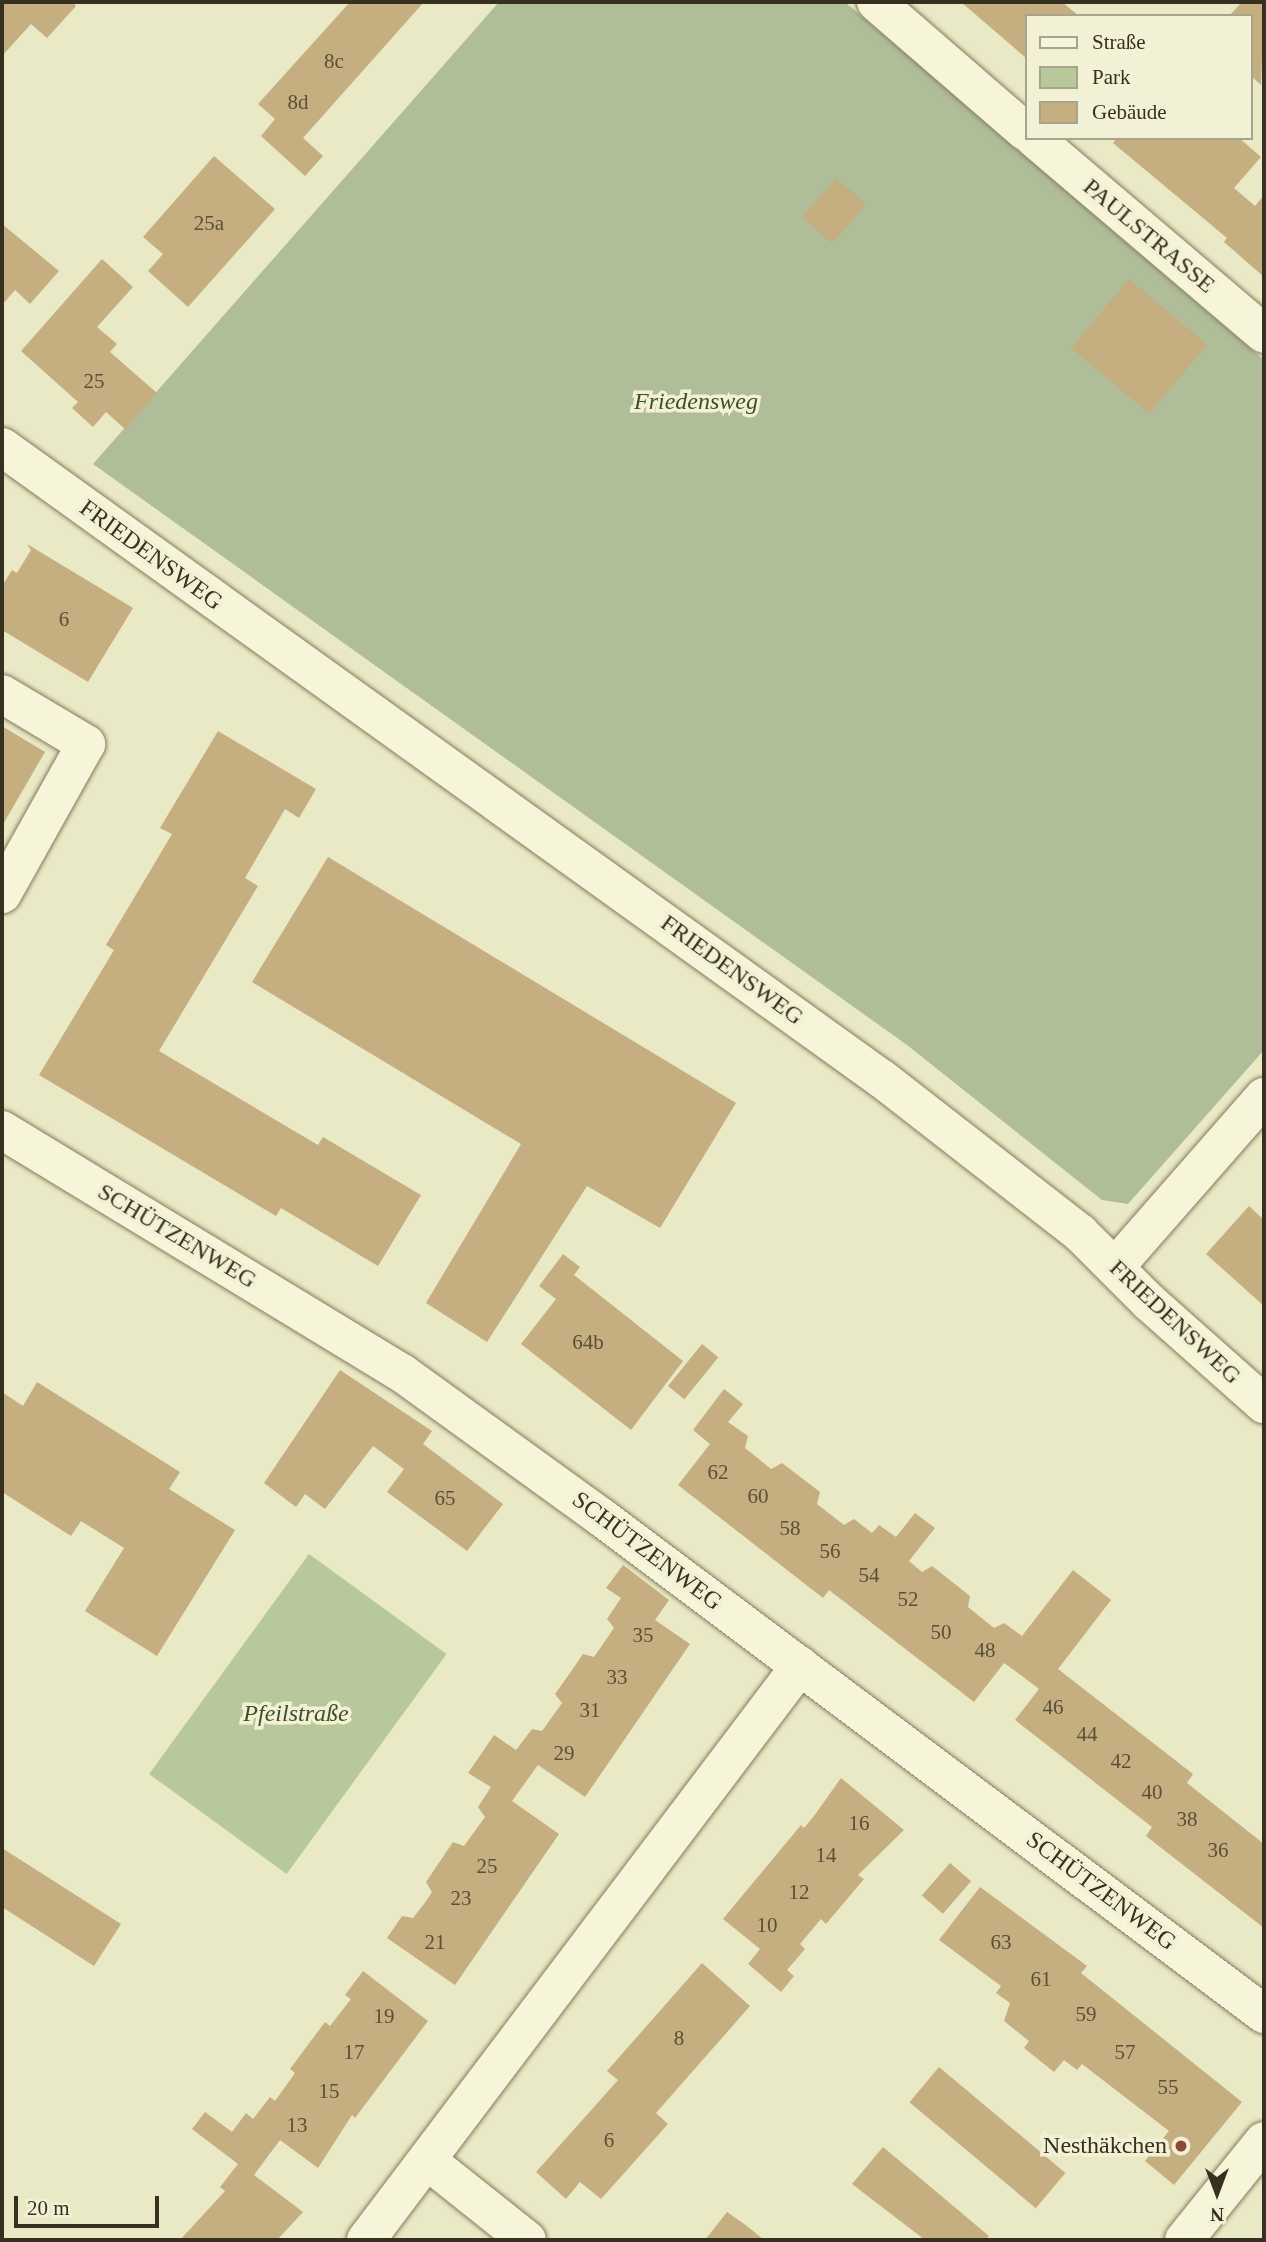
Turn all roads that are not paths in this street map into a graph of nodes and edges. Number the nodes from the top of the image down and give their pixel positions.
1 (876, 2) edge
2 (1024, 130) edge
3 (1036, 140) edge
4 (1264, 334) edge
5 (2, 447) edge
6 (2, 694) edge
7 (2, 894) edge
8 (1264, 1097) edge
9 (2, 1130) edge
10 (1115, 1267) junction
11 (1264, 1404) edge
12 (800, 1666) junction
13 (1264, 2014) edge
14 (1264, 2141) edge
15 (429, 2162) junction
16 (366, 2240) edge
17 (527, 2240) edge
18 (1184, 2240) edge

1 - 2 street
3 - 4 street, PAULSTRASSE
5 - 10 street, FRIEDENSWEG
6 - 7 street
8 - 10 street
9 - 12 street, SCHÜTZENWEG
10 - 11 street, FRIEDENSWEG
12 - 13 street, SCHÜTZENWEG
12 - 15 street
14 - 18 street
15 - 16 street
15 - 17 street

